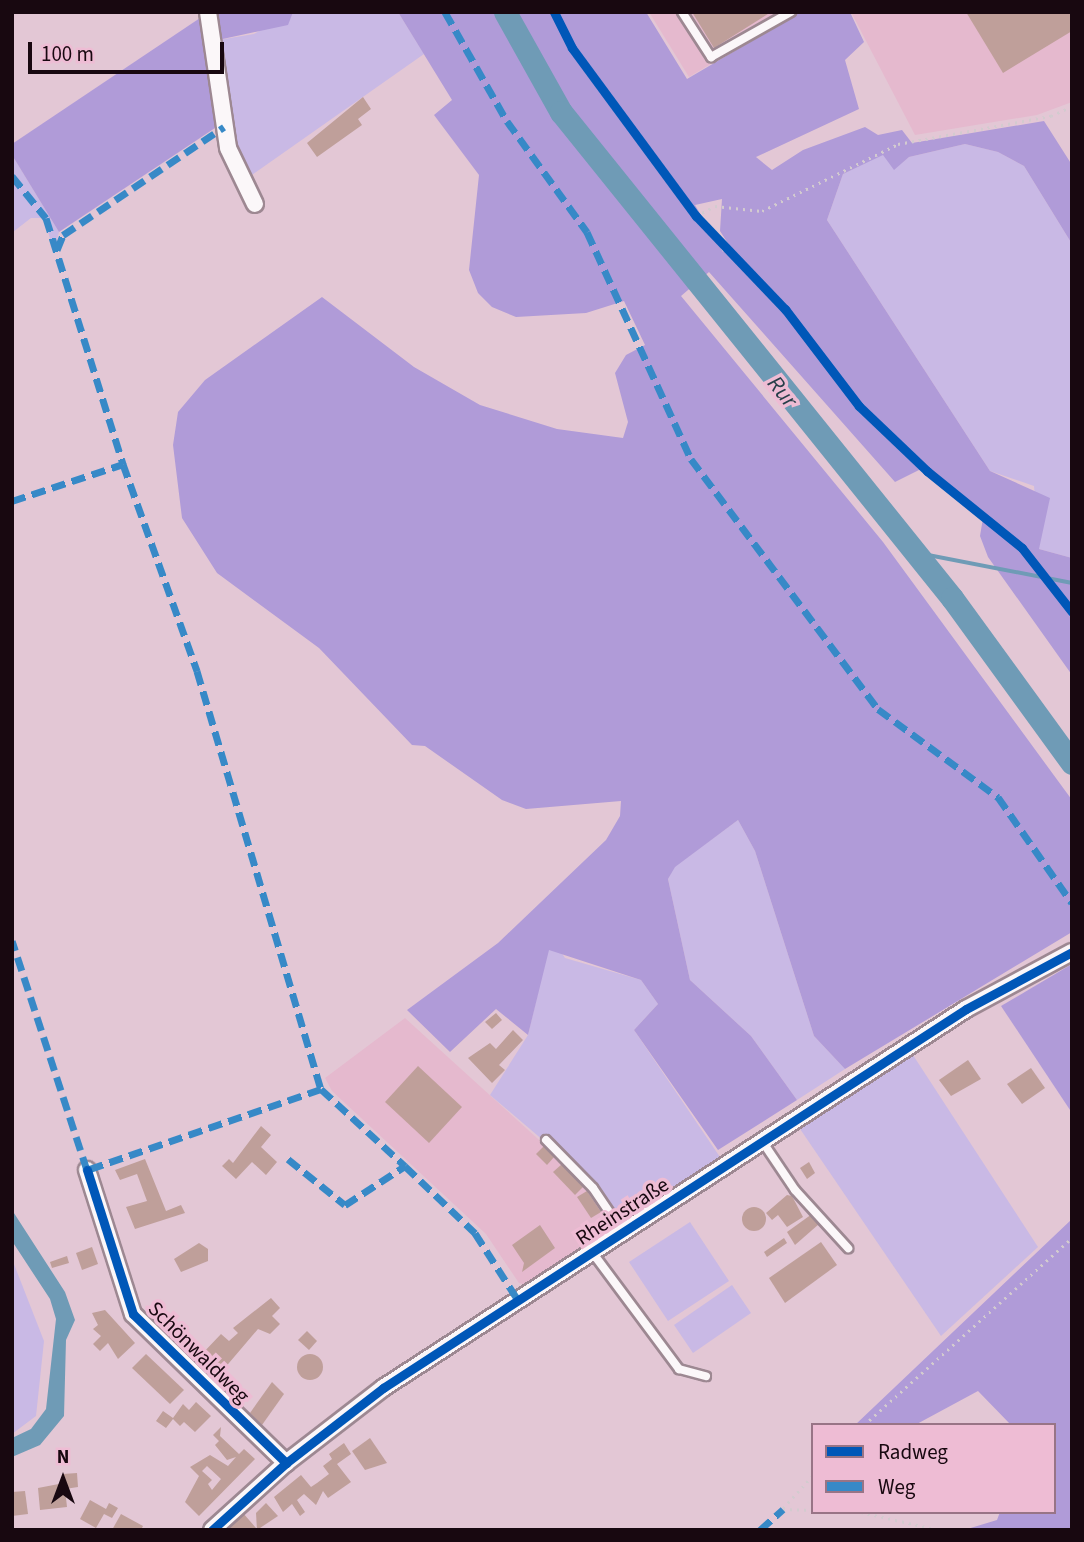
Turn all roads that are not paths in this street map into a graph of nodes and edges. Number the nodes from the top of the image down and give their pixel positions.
1 (208, 12) edge
2 (682, 12) edge
3 (791, 12) edge
4 (255, 204) dead end
5 (1072, 952) edge
6 (546, 1140) dead end
7 (762, 1141) junction
8 (87, 1170) dead end
9 (622, 1231) junction
10 (848, 1248) dead end
11 (592, 1252) junction
12 (706, 1376) dead end
13 (286, 1462) junction
14 (212, 1530) edge

1 - 4 street
2 - 3 lane
5 - 7 street, Rheinstraße
6 - 9 lane
7 - 9 street, Rheinstraße
7 - 10 lane
8 - 13 street, Schönwaldweg
9 - 11 street, Rheinstraße
11 - 12 lane
11 - 13 street, Rheinstraße
13 - 14 street, Rheinstraße

